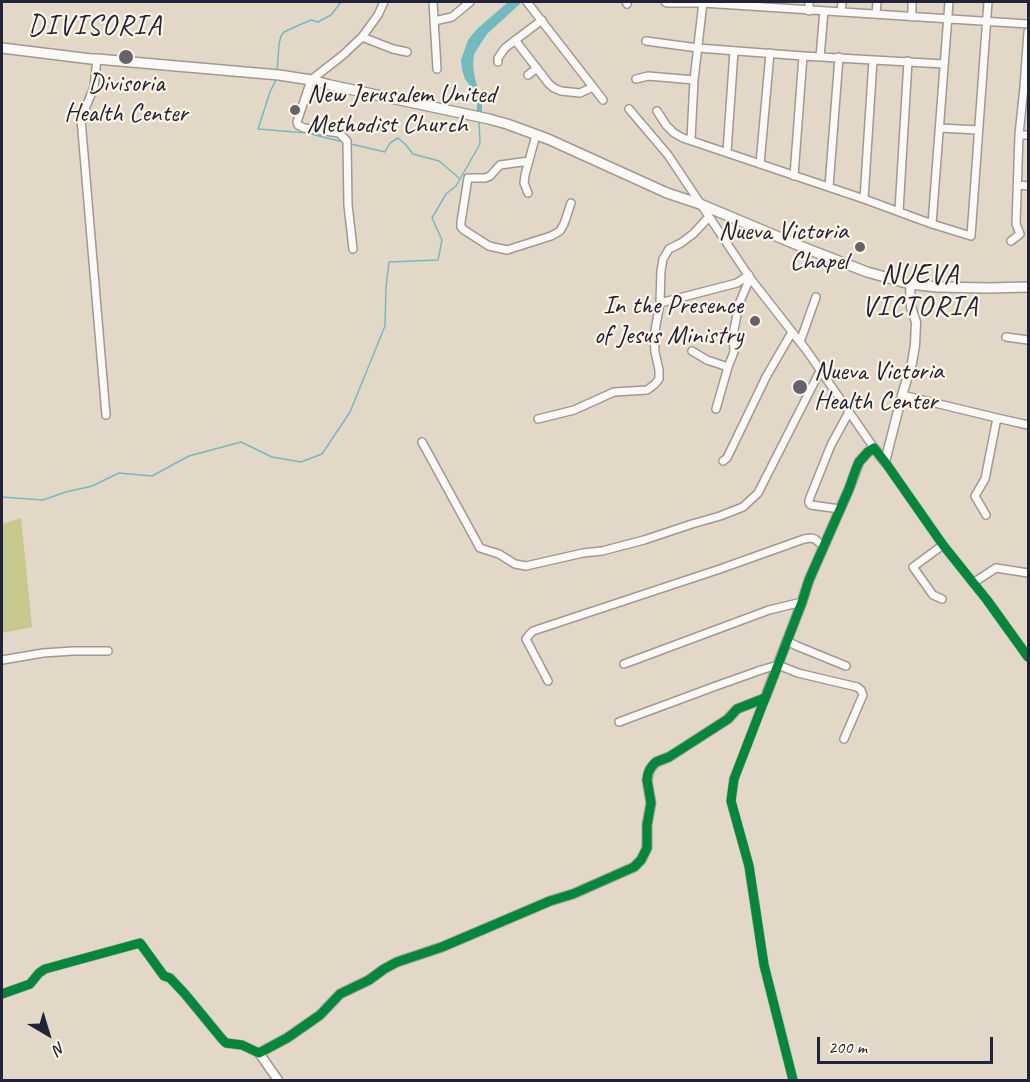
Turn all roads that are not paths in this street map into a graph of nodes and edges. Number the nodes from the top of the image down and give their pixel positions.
1 (384, 2) edge
2 (433, 2) edge
3 (470, 2) edge
4 (527, 2) edge
5 (665, 2) edge
6 (703, 2) edge
7 (809, 2) edge
8 (842, 2) edge
9 (877, 2) edge
10 (912, 2) edge
11 (949, 2) edge
12 (988, 2) edge
13 (739, 4) edge
14 (773, 4) edge
15 (809, 10) junction
16 (824, 11) junction
17 (842, 12) junction
18 (876, 15) junction
19 (912, 17) junction
20 (948, 19) junction
21 (542, 20) junction
22 (434, 21) junction
23 (987, 21) junction
24 (1029, 24) edge
25 (1029, 32) edge
26 (362, 36) junction
27 (514, 40) junction
28 (646, 41) dead end
29 (2, 48) edge
30 (698, 48) junction
31 (734, 51) junction
32 (407, 52) dead end
33 (770, 53) junction
34 (803, 56) junction
35 (820, 57) junction
36 (839, 57) junction
37 (97, 58) junction
38 (873, 60) junction
39 (908, 61) junction
40 (498, 62) dead end
41 (944, 64) junction
42 (537, 68) junction
43 (437, 69) dead end
44 (528, 75) dead end
45 (636, 79) dead end
46 (311, 80) junction
47 (694, 80) junction
48 (594, 87) junction
49 (1027, 87) edge
50 (603, 100) dead end
51 (629, 109) dead end
52 (657, 111) dead end
53 (940, 128) junction
54 (978, 130) junction
55 (536, 135) junction
56 (1019, 135) junction
57 (1029, 135) edge
58 (692, 140) junction
59 (727, 152) junction
60 (529, 161) junction
61 (760, 164) junction
62 (794, 176) junction
63 (1018, 185) junction
64 (1029, 186) edge
65 (829, 187) junction
66 (528, 193) dead end
67 (864, 199) junction
68 (571, 202) dead end
69 (700, 204) junction
70 (899, 211) junction
71 (709, 217) junction
72 (932, 224) junction
73 (1020, 234) junction
74 (1029, 234) edge
75 (1011, 241) dead end
76 (353, 249) dead end
77 (749, 277) junction
78 (910, 284) junction
79 (1029, 287) edge
80 (816, 297) dead end
81 (660, 303) junction
82 (792, 332) junction
83 (1006, 337) dead end
84 (1029, 340) edge
85 (800, 342) junction
86 (692, 351) dead end
87 (728, 367) junction
88 (820, 371) junction
89 (902, 395) junction
90 (716, 409) dead end
91 (849, 412) junction
92 (106, 415) dead end
93 (997, 418) junction
94 (538, 419) dead end
95 (1029, 424) edge
96 (422, 442) dead end
97 (874, 448) junction
98 (723, 461) dead end
99 (885, 462) junction
100 (840, 509) junction
101 (986, 515) dead end
102 (943, 545) junction
103 (824, 547) junction
104 (1029, 573) edge
105 (973, 583) junction
106 (942, 599) dead end
107 (802, 602) junction
108 (787, 641) junction
109 (108, 651) dead end
110 (1029, 657) edge
111 (2, 660) edge
112 (624, 664) dead end
113 (778, 665) junction
114 (846, 666) dead end
115 (548, 681) dead end
116 (765, 698) junction
117 (619, 722) dead end
118 (844, 739) dead end
119 (2, 994) edge
120 (259, 1053) junction
121 (278, 1080) edge
122 (793, 1080) edge

1 - 26 street
2 - 22 street
3 - 22 street
4 - 21 street
5 - 6 street
6 - 13 street
6 - 30 street
7 - 15 street
8 - 17 street
9 - 18 street
10 - 19 street
11 - 20 street
12 - 23 street
13 - 14 street
14 - 15 street
15 - 16 street
16 - 17 street
16 - 35 street
17 - 18 street
18 - 19 street
19 - 20 street
20 - 23 street
20 - 41 street
21 - 27 street
21 - 48 street
22 - 43 street
23 - 24 street
23 - 54 street
25 - 49 street
26 - 32 street
26 - 46 street
27 - 40 street
27 - 42 street
28 - 30 street
29 - 37 main road
30 - 31 street
30 - 47 street
31 - 33 street
31 - 59 street
33 - 34 street
33 - 61 street
34 - 35 street
34 - 62 street
35 - 36 street
36 - 38 street
36 - 65 street
37 - 46 main road
37 - 92 street
38 - 39 street
38 - 67 street
39 - 41 street
39 - 70 street
41 - 53 street
42 - 44 street
42 - 48 street
45 - 47 street
46 - 55 main road
46 - 76 street
47 - 58 street
48 - 50 street
49 - 56 street
51 - 69 street
52 - 58 street
53 - 54 street
53 - 72 street
54 - 72 street
55 - 60 street
55 - 69 main road
56 - 57 street
56 - 63 street
58 - 59 street
59 - 61 street
60 - 66 street
60 - 68 street
61 - 62 street
62 - 65 street
63 - 64 street
63 - 73 street
65 - 67 street
67 - 70 street
69 - 71 street
69 - 78 main road
70 - 72 street
71 - 77 street
71 - 81 street
73 - 74 street
73 - 75 street
77 - 81 street
77 - 82 street
77 - 87 street
78 - 79 main road
78 - 89 street
80 - 85 street
81 - 94 street
82 - 85 street
82 - 98 street
83 - 84 street
85 - 88 street
86 - 87 street
87 - 90 street
88 - 91 street
88 - 96 street
89 - 93 street
89 - 99 street
91 - 97 street
91 - 100 street
93 - 95 street
93 - 101 street
97 - 99 street
97 - 100 street
99 - 102 street
100 - 103 street
102 - 105 street
102 - 106 street
103 - 107 street
103 - 115 street
104 - 105 street
105 - 110 street
107 - 108 street
107 - 112 street
108 - 113 street
108 - 114 street
109 - 111 street
113 - 116 street
113 - 117 street
113 - 118 street
116 - 120 street
116 - 122 street
119 - 120 street
120 - 121 street

